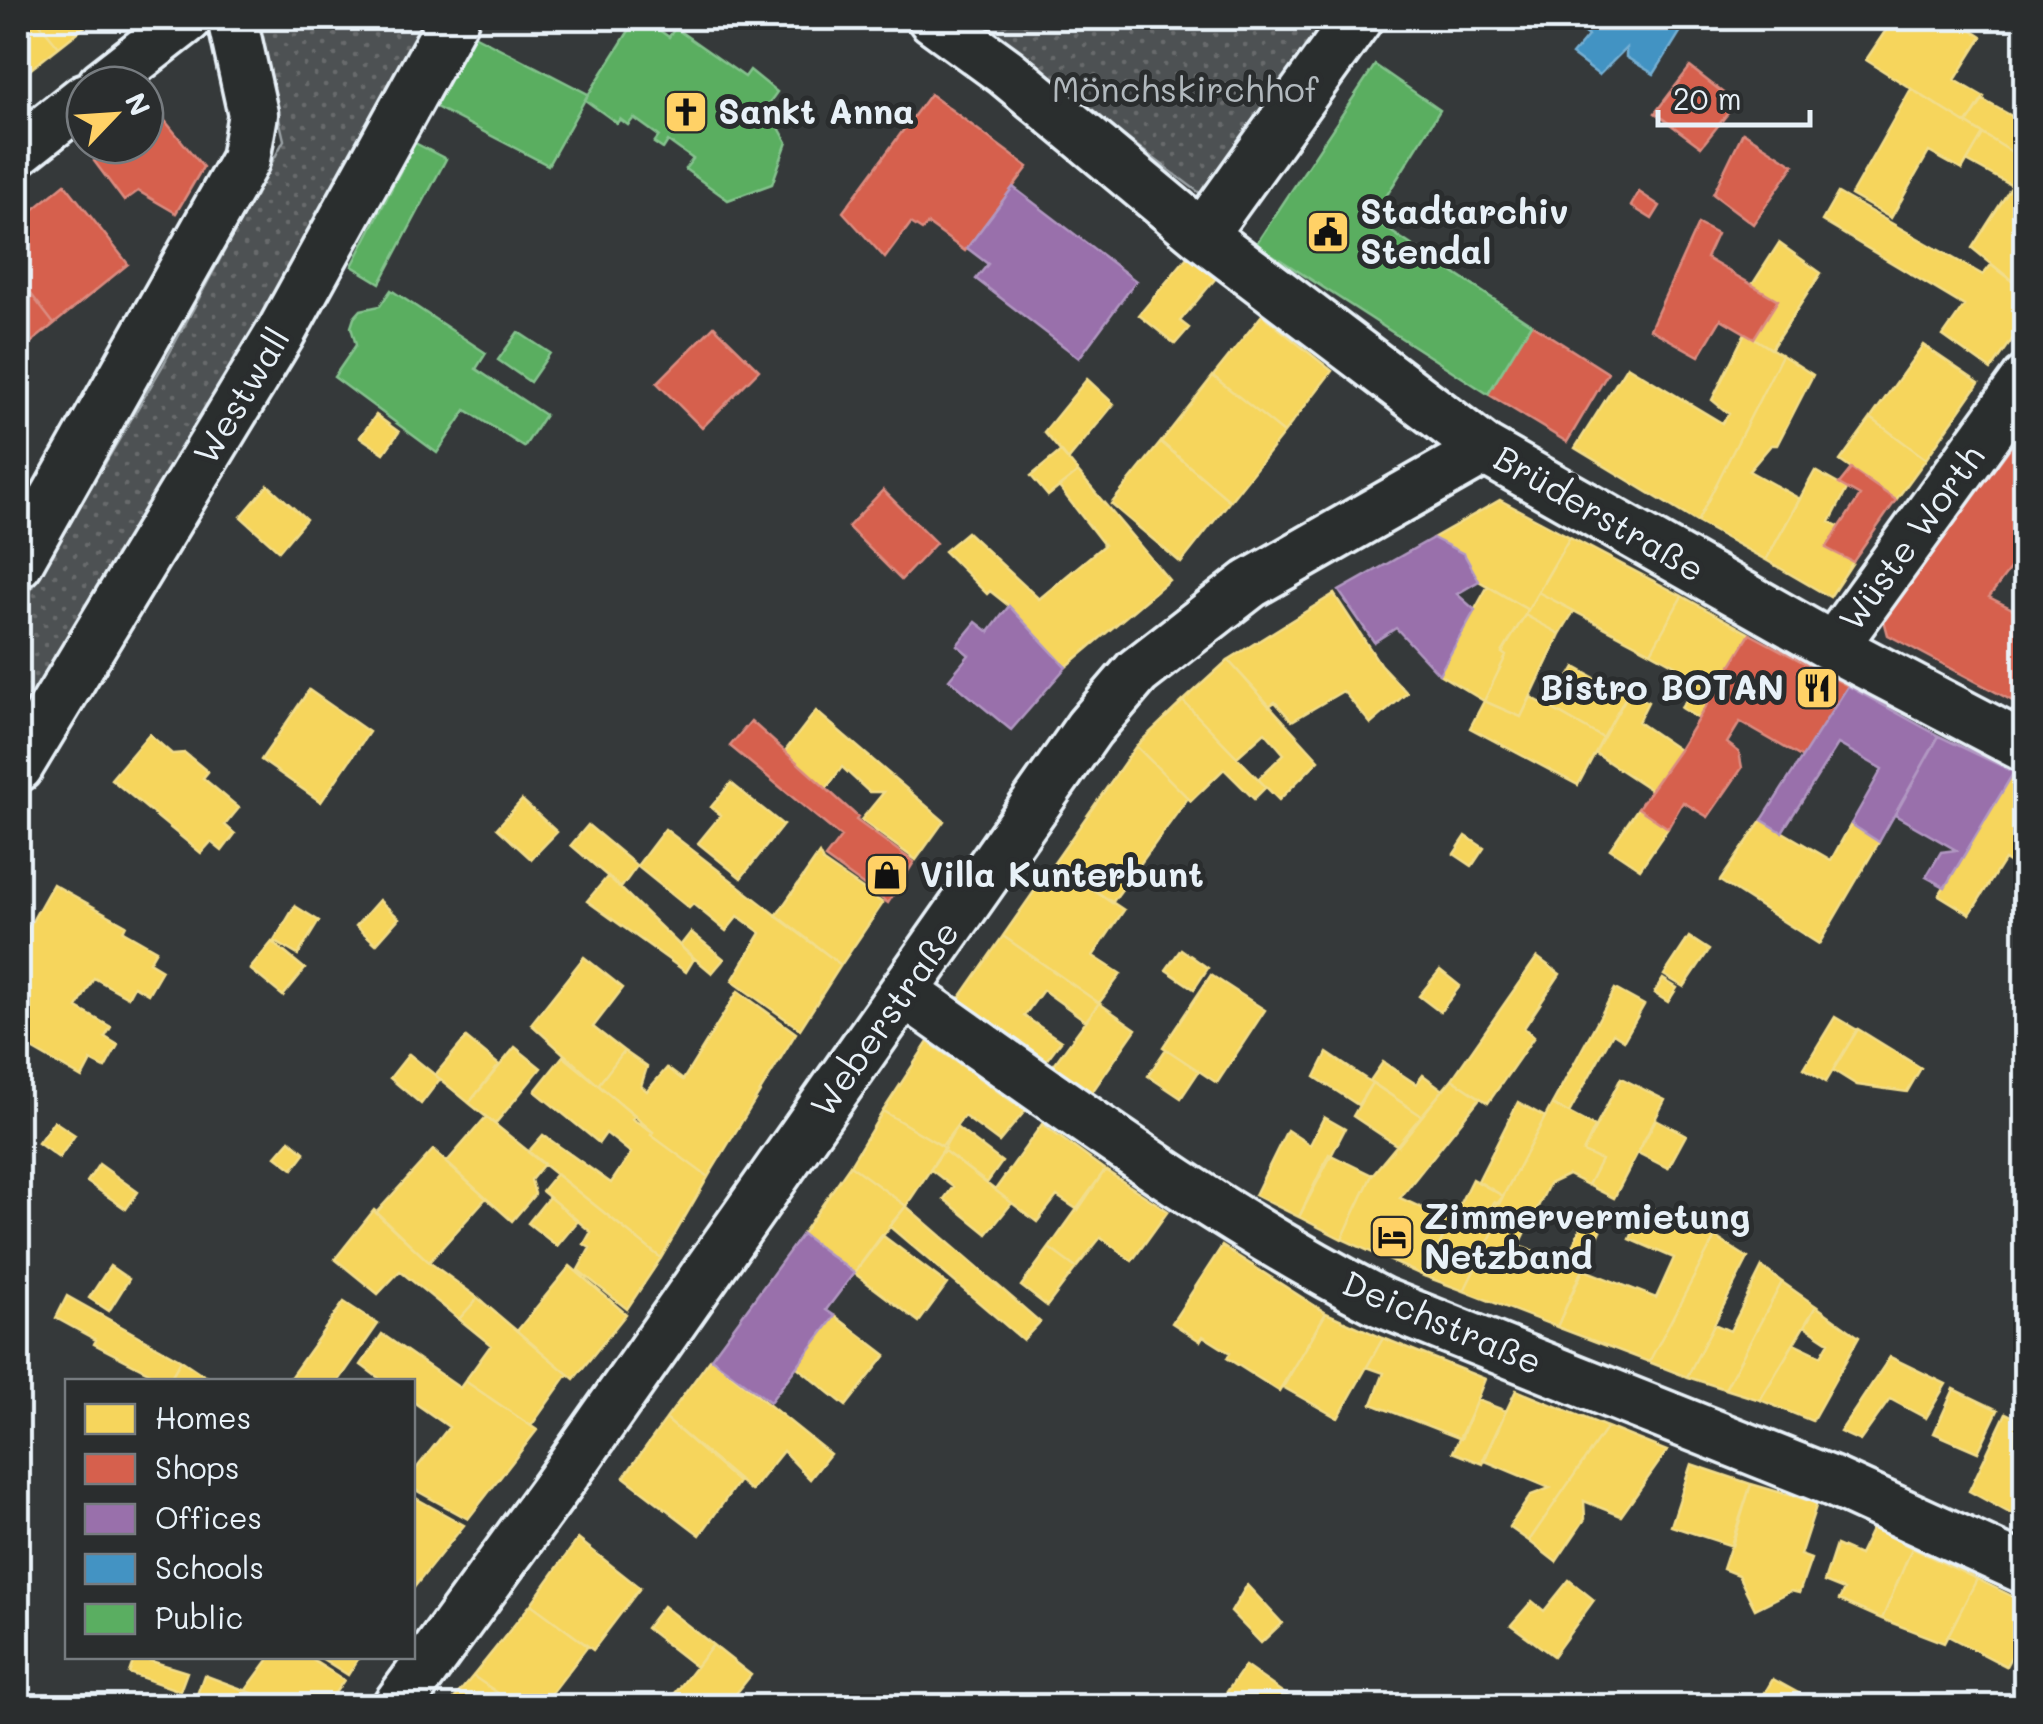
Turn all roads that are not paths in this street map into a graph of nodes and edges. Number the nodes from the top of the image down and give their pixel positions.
1 (188, 18) edge
2 (232, 18) edge
3 (454, 18) edge
4 (932, 18) edge
5 (1358, 18) edge
6 (128, 65) edge
7 (65, 114) edge
8 (18, 151) edge
9 (1202, 235) junction
10 (2026, 380) edge
11 (1485, 450) junction
12 (18, 563) edge
13 (1833, 647) junction
14 (2026, 748) edge
15 (18, 767) edge
16 (904, 992) junction
17 (2026, 1570) edge
18 (397, 1706) edge

1 - 6 street
2 - 12 street
3 - 15 street, Westwall
4 - 9 street
5 - 9 street
7 - 8 street
9 - 11 street, Brüderstraße
10 - 13 street, Wüste Worth
11 - 13 street, Brüderstraße
11 - 16 street, Weberstraße
13 - 14 street, Brüderstraße
16 - 17 street, Deichstraße
16 - 18 street, Weberstraße

